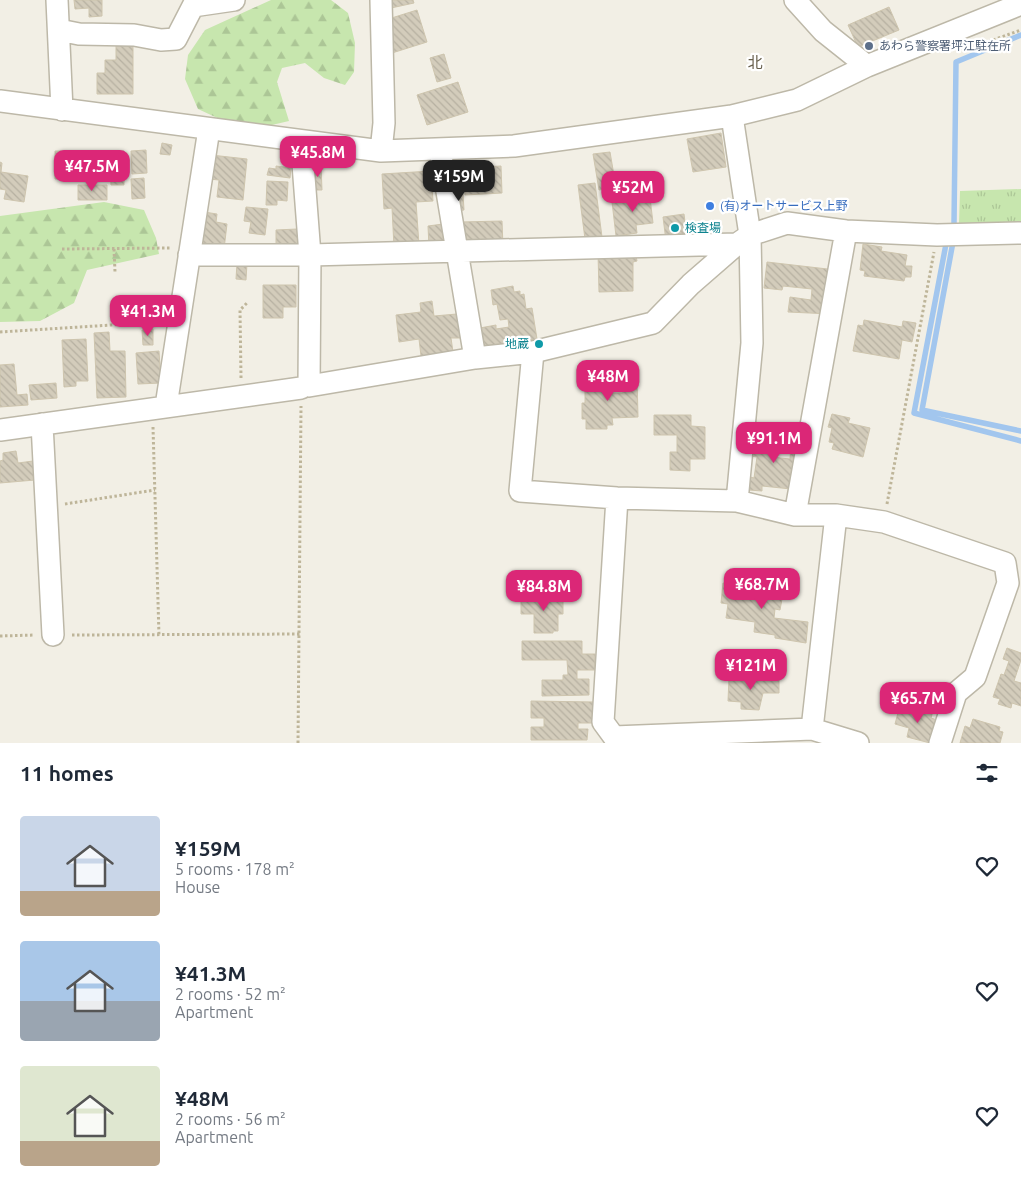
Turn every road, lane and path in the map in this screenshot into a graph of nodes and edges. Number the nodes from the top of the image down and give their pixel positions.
1 (57, 0) edge
2 (234, 0) edge
3 (381, 0) edge
4 (795, 0) edge
5 (194, 3) edge
6 (1021, 4) edge
7 (59, 30) junction
8 (867, 66) junction
9 (0, 101) edge
10 (62, 110) junction
11 (732, 116) junction
12 (209, 129) junction
13 (304, 142) junction
14 (440, 150) junction
15 (382, 152) junction
16 (846, 231) junction
17 (1021, 233) edge
18 (937, 235) junction
19 (744, 240) junction
20 (62, 249) dead end
21 (114, 249) junction
22 (183, 251) junction
23 (456, 251) junction
24 (310, 254) junction
25 (115, 272) dead end
26 (248, 302) dead end
27 (166, 322) dead end
28 (0, 332) edge
29 (533, 352) junction
30 (476, 358) junction
31 (301, 388) joint
32 (242, 396) junction
33 (159, 408) junction
34 (42, 424) junction
35 (0, 430) edge
36 (156, 490) junction
37 (617, 498) junction
38 (737, 500) junction
39 (46, 506) junction
40 (795, 515) junction
41 (836, 515) junction
42 (884, 522) junction
43 (301, 634) junction
44 (54, 635) junction
45 (0, 636) edge
46 (159, 636) junction
47 (812, 729) junction
48 (298, 743) edge
49 (858, 743) edge
50 (940, 743) edge

1 - 7 street
2 - 5 street
3 - 15 street
4 - 8 street
5 - 7 street
6 - 8 street
7 - 10 street
8 - 11 street
9 - 10 street
10 - 12 street
11 - 14 street
11 - 19 street
12 - 13 street
12 - 22 street
13 - 15 street
13 - 24 street
14 - 15 street
14 - 23 street
16 - 18 street
16 - 19 street
16 - 40 street
17 - 18 street
18 - 42 path
19 - 23 street
19 - 29 street
19 - 38 street
20 - 21 path
21 - 22 path
21 - 25 path
22 - 24 street
22 - 33 street
23 - 24 street
23 - 30 street
24 - 30 street
26 - 32 path
27 - 28 path
29 - 30 street
29 - 37 street
31 - 32 street
31 - 43 path
32 - 33 street
33 - 34 street
33 - 36 path
34 - 35 street
34 - 39 street
36 - 39 path
36 - 46 path
37 - 38 street
37 - 47 street
38 - 40 street
39 - 44 street
40 - 41 street
41 - 42 street
41 - 47 street
42 - 50 street
43 - 46 path
43 - 48 path
44 - 45 path
44 - 46 path
47 - 49 street

